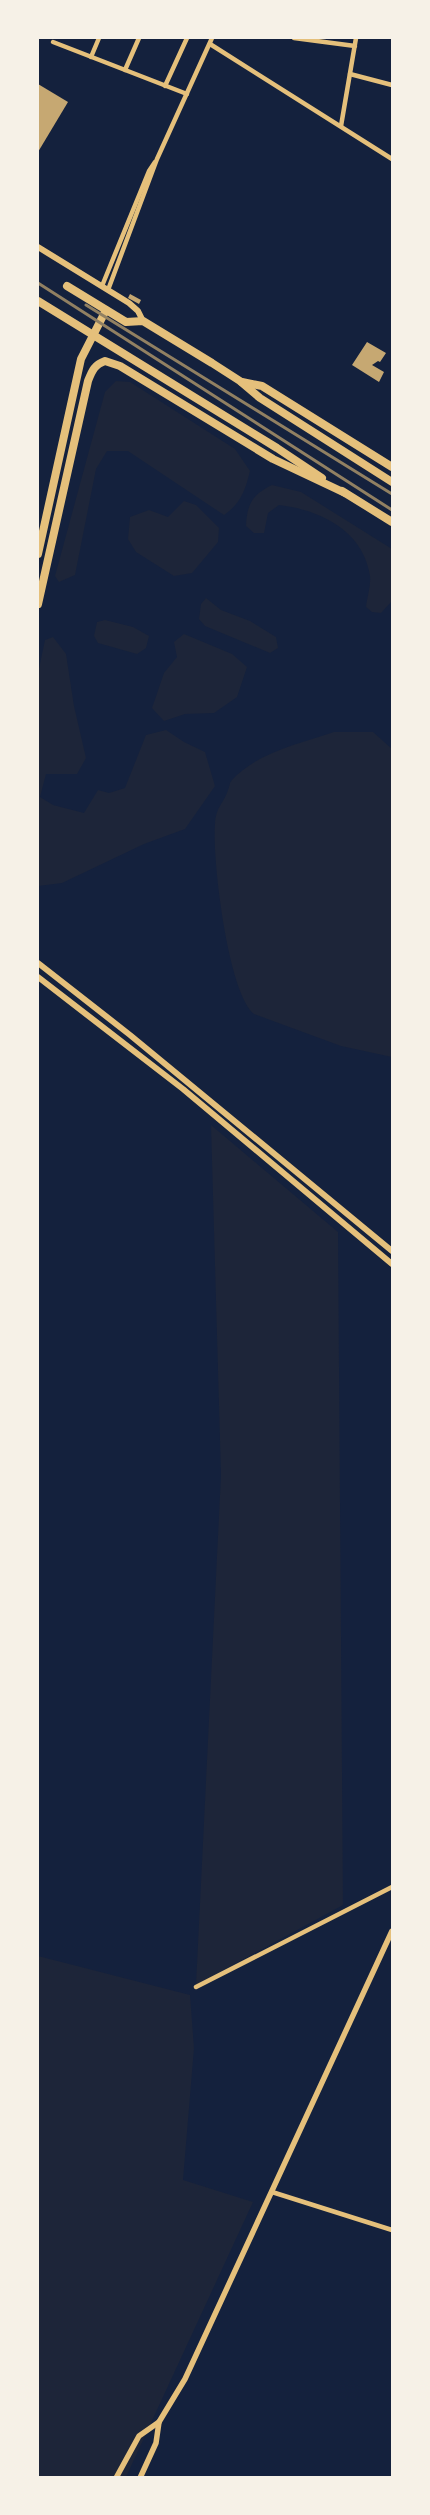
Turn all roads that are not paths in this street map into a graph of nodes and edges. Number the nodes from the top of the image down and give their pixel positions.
1 (60, 38) edge
2 (99, 38) edge
3 (139, 38) edge
4 (187, 38) edge
5 (212, 38) edge
6 (294, 38) edge
7 (356, 38) edge
8 (210, 44) junction
9 (355, 46) junction
10 (91, 57) junction
11 (125, 70) junction
12 (350, 74) junction
13 (392, 85) edge
14 (165, 86) junction
15 (187, 94) junction
16 (341, 126) junction
17 (392, 159) edge
18 (38, 247) edge
19 (67, 286) dead end
20 (105, 288) junction
21 (38, 301) edge
22 (106, 310) junction
23 (143, 321) junction
24 (94, 335) junction
25 (240, 381) junction
26 (392, 467) edge
27 (392, 482) edge
28 (346, 493) junction
29 (392, 522) edge
30 (38, 554) edge
31 (38, 604) edge
32 (38, 963) edge
33 (38, 976) edge
34 (392, 1251) edge
35 (392, 1264) edge
36 (392, 1887) edge
37 (392, 1931) edge
38 (196, 1987) dead end
39 (272, 2192) junction
40 (392, 2230) edge
41 (159, 2422) junction
42 (116, 2478) edge
43 (140, 2478) edge

1 - 10 street
2 - 10 street
3 - 11 street
4 - 14 street
5 - 8 street
6 - 9 street
7 - 9 street
8 - 15 street
8 - 16 street
9 - 12 street
10 - 11 street
11 - 14 street
12 - 13 street
12 - 16 street
14 - 15 street
15 - 20 street
16 - 17 street
18 - 20 main road
19 - 22 highway
20 - 23 main road
21 - 24 highway
22 - 23 highway
22 - 24 highway
23 - 25 highway
24 - 28 highway
24 - 30 highway
25 - 26 highway
25 - 27 highway
28 - 29 highway
28 - 31 highway
32 - 34 main road
33 - 35 main road
36 - 38 street
37 - 39 street
39 - 40 street
39 - 41 street
41 - 42 street
41 - 43 street

